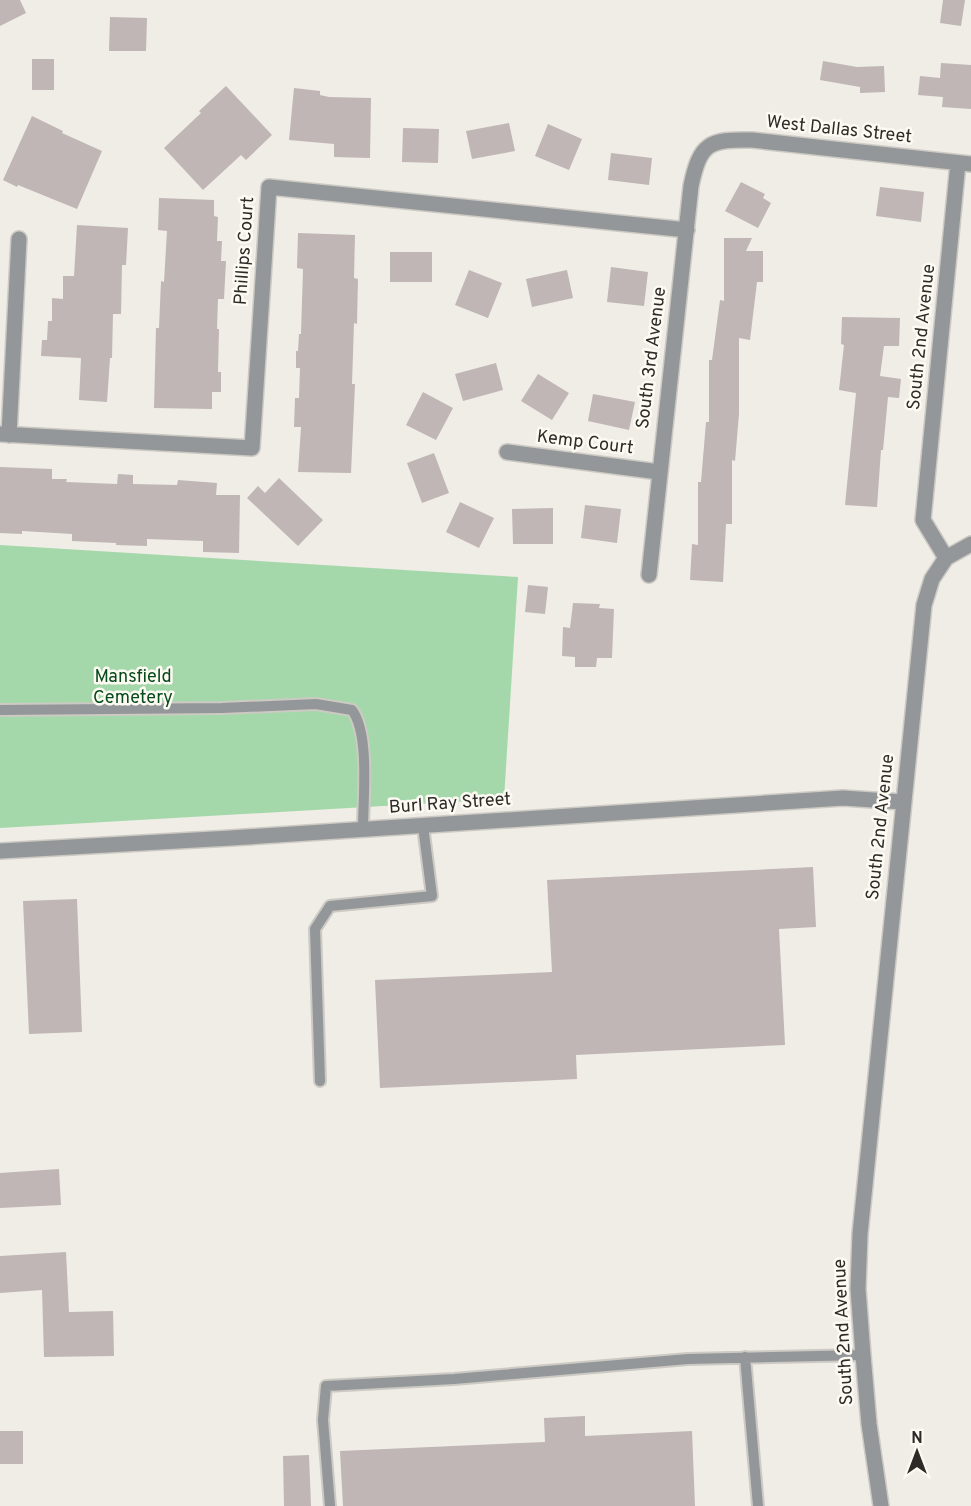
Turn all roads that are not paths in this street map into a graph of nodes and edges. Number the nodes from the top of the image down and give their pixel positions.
1 (705, 148) joint
2 (965, 164) edge
3 (687, 230) junction
4 (19, 239) dead end
5 (5, 435) edge
6 (507, 452) dead end
7 (659, 472) junction
8 (971, 544) edge
9 (946, 558) junction
10 (649, 575) dead end
11 (0, 710) edge
12 (903, 802) junction
13 (423, 826) junction
14 (363, 829) junction
15 (0, 851) edge
16 (320, 1081) dead end
17 (863, 1355) junction
18 (745, 1357) junction
19 (330, 1506) edge
20 (758, 1506) edge
21 (881, 1506) edge

1 - 2 street, West Dallas Street
1 - 3 street, South 3rd Avenue
2 - 9 street, South 2nd Avenue
3 - 5 street, Phillips Court
3 - 7 street, South 3rd Avenue
4 - 5 street
6 - 7 street, Kemp Court
7 - 10 street, South 3rd Avenue
8 - 9 street
9 - 12 street, South 2nd Avenue
11 - 14 lane
12 - 13 street, Burl Ray Street
12 - 17 street, South 2nd Avenue
13 - 14 street, Burl Ray Street
13 - 16 lane
14 - 15 street, Burl Ray Street
17 - 18 lane
17 - 21 street, South 2nd Avenue
18 - 19 lane
18 - 20 lane

